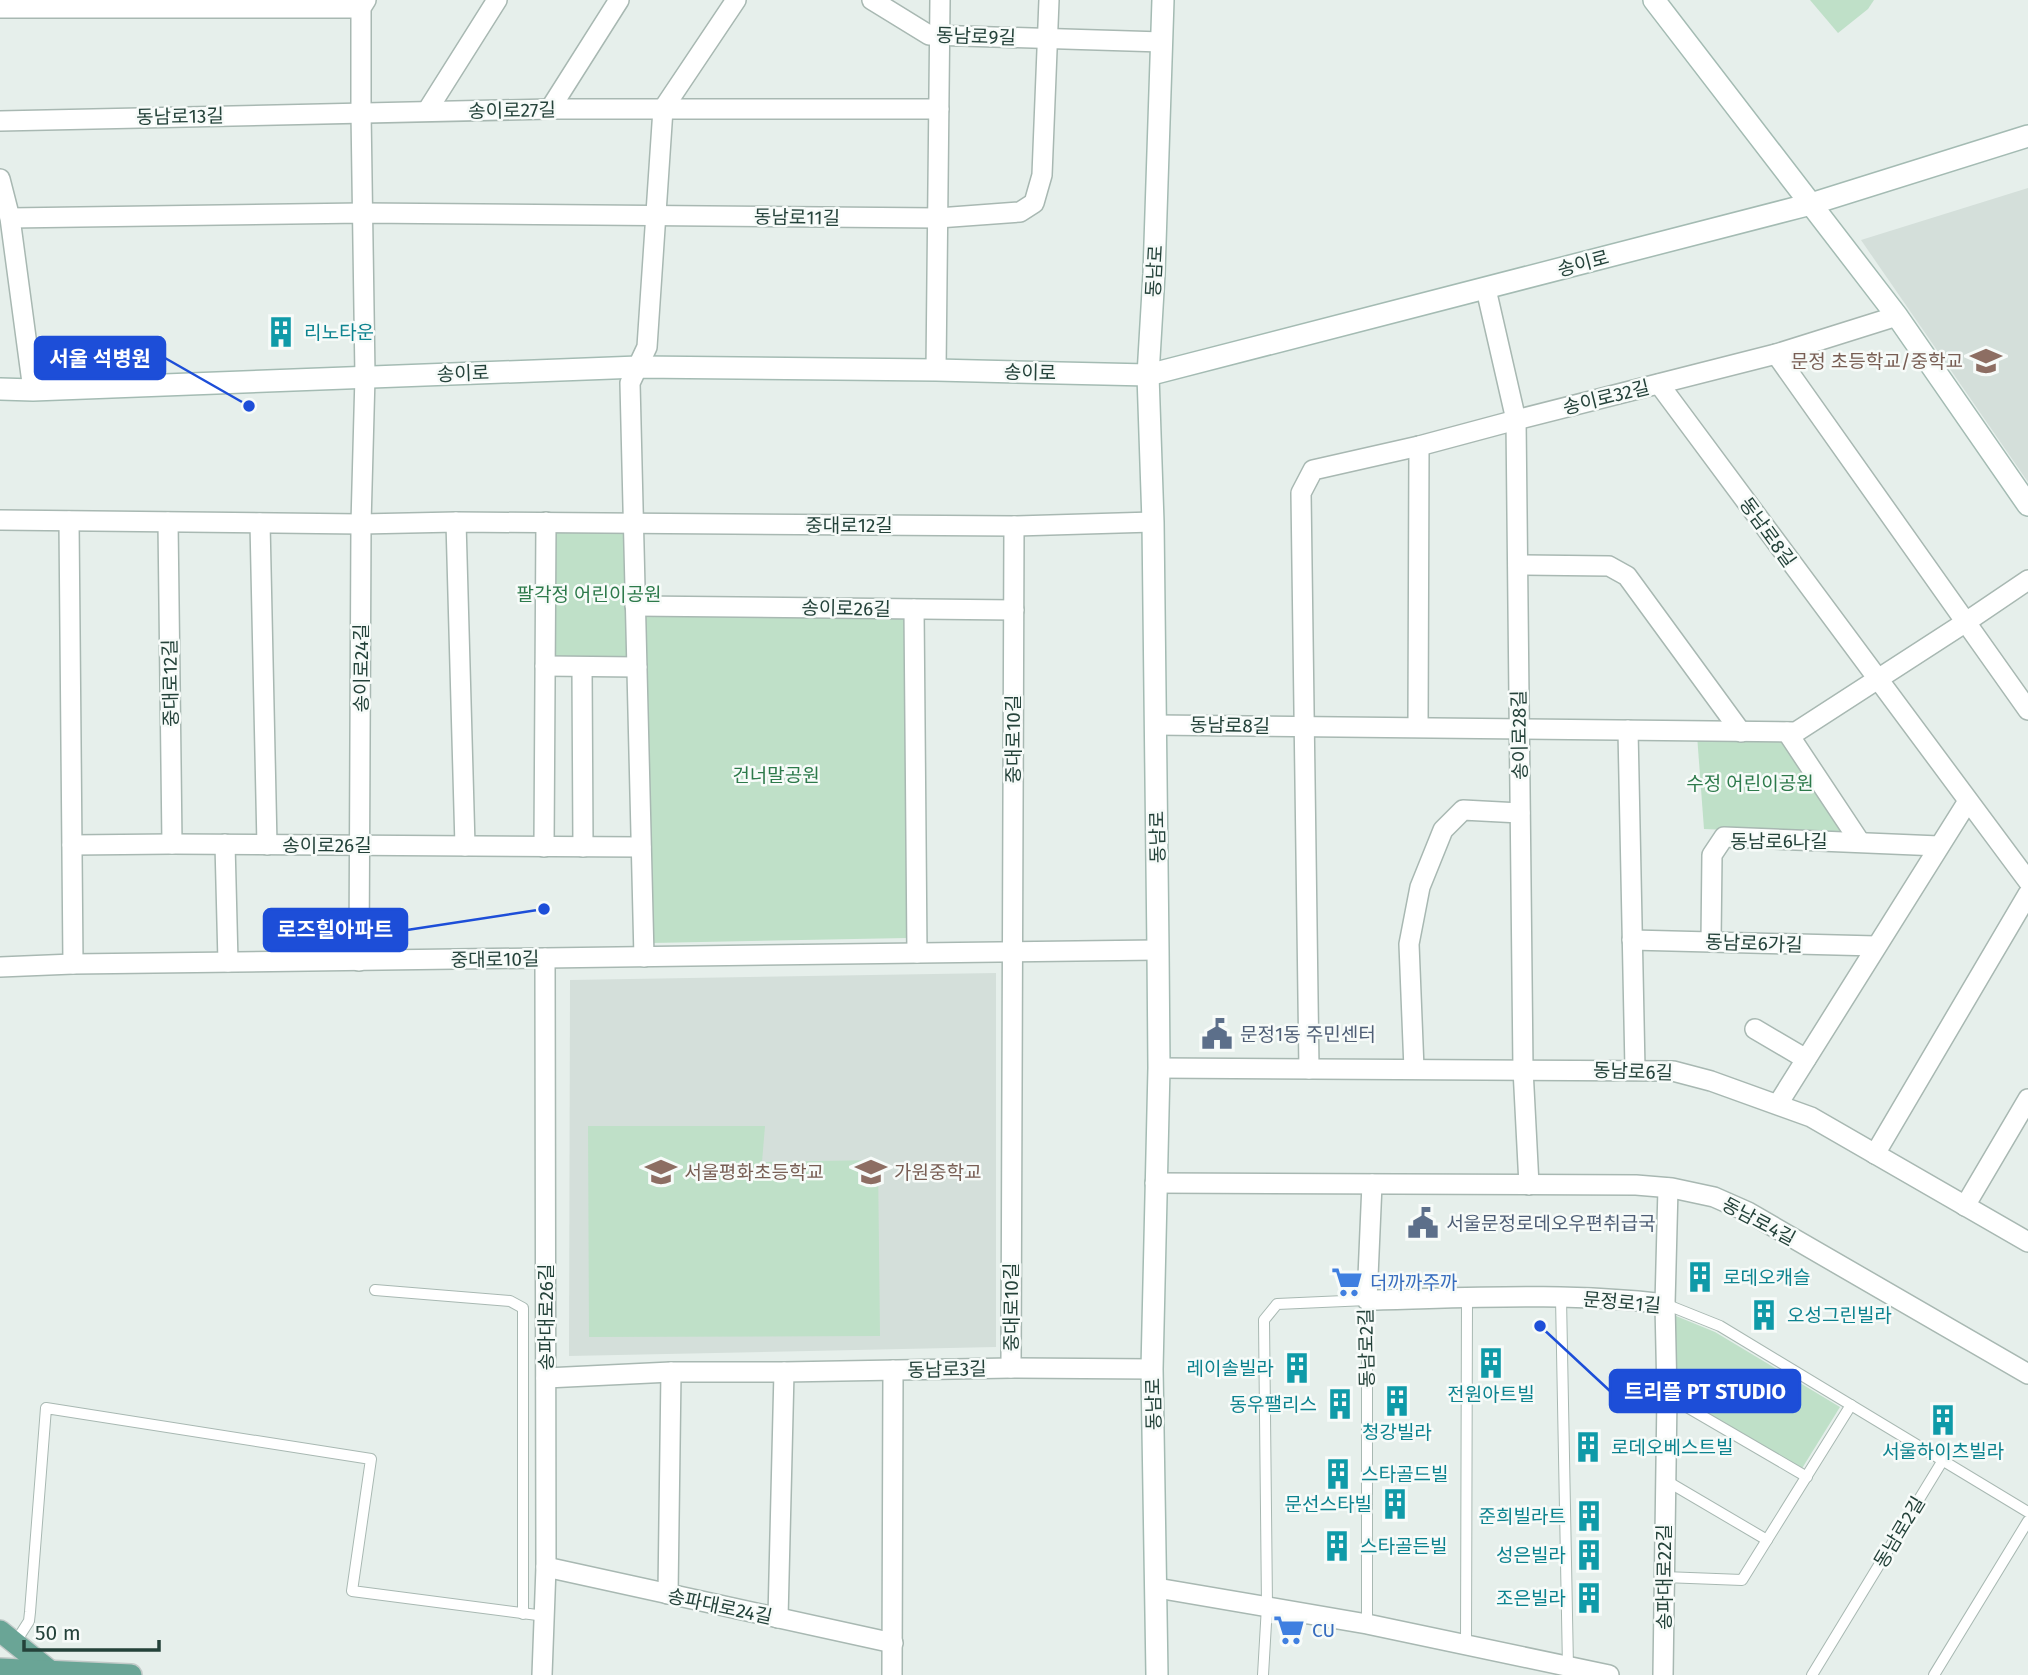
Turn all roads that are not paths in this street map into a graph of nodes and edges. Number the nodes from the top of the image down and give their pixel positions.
1 (497, 0) edge
2 (619, 0) edge
3 (736, 0) edge
4 (872, 0) edge
5 (940, 0) edge
6 (1048, 0) edge
7 (1163, 0) edge
8 (1654, 0) edge
9 (364, 4) edge
10 (0, 8) edge
11 (939, 36) junction
12 (1048, 39) junction
13 (1162, 42) junction
14 (550, 109) junction
15 (663, 109) junction
16 (939, 109) junction
17 (427, 111) junction
18 (361, 112) junction
19 (0, 121) edge
20 (2028, 136) edge
21 (0, 178) edge
22 (1811, 204) junction
23 (362, 213) junction
24 (656, 216) junction
25 (10, 218) junction
26 (938, 218) junction
27 (1486, 289) junction
28 (1897, 316) junction
29 (1776, 354) junction
30 (638, 366) junction
31 (936, 370) junction
32 (1148, 375) junction
33 (365, 376) junction
34 (1659, 384) junction
35 (0, 389) edge
36 (33, 390) junction
37 (1516, 420) junction
38 (1419, 446) junction
39 (2028, 505) edge
40 (0, 520) edge
41 (69, 521) junction
42 (168, 522) junction
43 (456, 522) junction
44 (546, 522) junction
45 (1153, 522) junction
46 (260, 523) junction
47 (633, 523) junction
48 (361, 524) junction
49 (1014, 526) junction
50 (1518, 565) junction
51 (2028, 580) edge
52 (635, 607) junction
53 (914, 609) junction
54 (1014, 610) junction
55 (1966, 622) junction
56 (545, 666) junction
57 (582, 667) junction
58 (636, 667) junction
59 (1878, 680) junction
60 (2028, 710) edge
61 (1155, 724) junction
62 (1304, 726) junction
63 (1418, 727) junction
64 (1519, 728) junction
65 (1628, 730) junction
66 (1741, 732) junction
67 (1787, 732) junction
68 (1968, 801) junction
69 (1520, 813) junction
70 (1860, 842) junction
71 (172, 844) junction
72 (225, 844) junction
73 (72, 845) junction
74 (267, 845) junction
75 (360, 845) junction
76 (465, 846) junction
77 (1939, 846) junction
78 (544, 847) junction
79 (583, 847) junction
80 (641, 847) junction
81 (2028, 881) edge
82 (2028, 894) edge
83 (1632, 940) junction
84 (1712, 941) junction
85 (1876, 947) junction
86 (1158, 950) junction
87 (1013, 952) junction
88 (917, 953) junction
89 (643, 957) junction
90 (545, 958) junction
91 (359, 961) junction
92 (228, 962) junction
93 (73, 964) junction
94 (0, 967) edge
95 (1755, 1029) dead end
96 (1806, 1059) junction
97 (1159, 1068) junction
98 (1309, 1069) junction
99 (1414, 1069) junction
100 (1523, 1069) junction
101 (1634, 1069) junction
102 (2028, 1099) edge
103 (1778, 1104) junction
104 (1875, 1154) junction
105 (1155, 1183) junction
106 (1372, 1184) junction
107 (1529, 1185) junction
108 (1668, 1188) junction
109 (1965, 1206) junction
110 (2028, 1242) edge
111 (375, 1290) dead end
112 (1562, 1297) junction
113 (1467, 1298) junction
114 (1367, 1300) junction
115 (1665, 1304) junction
116 (1010, 1368) junction
117 (1152, 1369) junction
118 (893, 1370) junction
119 (671, 1371) junction
120 (785, 1372) junction
121 (2028, 1374) edge
122 (546, 1378) junction
123 (1667, 1396) junction
124 (1851, 1405) junction
125 (1943, 1460) junction
126 (1807, 1477) junction
127 (1665, 1480) junction
128 (2028, 1512) edge
129 (2028, 1521) edge
130 (1767, 1540) junction
131 (546, 1567) junction
132 (1664, 1577) junction
133 (1157, 1588) junction
134 (668, 1594) junction
135 (1267, 1606) junction
136 (523, 1614) junction
137 (545, 1616) junction
138 (778, 1618) junction
139 (1367, 1624) junction
140 (8, 1637) edge
141 (893, 1643) junction
142 (1466, 1645) junction
143 (1568, 1667) junction
144 (0, 1669) edge
145 (50, 1671) junction
146 (131, 1675) edge
147 (542, 1675) edge
148 (892, 1675) edge
149 (1157, 1675) edge
150 (1263, 1675) edge
151 (1609, 1675) edge
152 (1663, 1675) edge
153 (1812, 1675) edge
154 (1934, 1675) edge

1 - 17 street
2 - 14 street
3 - 15 street
4 - 11 street, 동남로9길
5 - 11 street
6 - 12 street
7 - 13 main road, 동남로
8 - 22 main road
9 - 10 street
9 - 18 street
11 - 12 street, 동남로9길
11 - 16 street
12 - 13 street, 동남로9길
12 - 26 street, 동남로11길
13 - 32 main road, 동남로
14 - 15 street, 송이로27길
14 - 17 street, 송이로27길
15 - 16 street
15 - 24 street
16 - 26 street
17 - 18 street, 송이로27길
18 - 19 street, 동남로13길
18 - 23 street
20 - 22 main road, 송이로
21 - 25 street
22 - 27 main road, 송이로
22 - 28 main road
23 - 24 street
23 - 25 street
23 - 33 street
24 - 26 street, 동남로11길
24 - 30 street
25 - 36 street
26 - 31 street
27 - 32 main road, 송이로
27 - 37 street, 송이로28길
28 - 29 street, 송이로32길
28 - 39 main road
29 - 34 street, 송이로32길
29 - 55 street
30 - 31 main road, 송이로
30 - 33 main road, 송이로
30 - 47 street
31 - 32 main road, 송이로
32 - 45 main road, 동남로
33 - 36 main road, 송이로
33 - 48 street, 송이로24길
34 - 37 street, 송이로32길
34 - 59 street, 동남로8길
35 - 36 main road, 송이로
37 - 38 street, 송이로32길
37 - 50 street, 송이로28길
38 - 62 street, 송이로32길
38 - 63 street
40 - 41 street, 중대로12길
41 - 42 street, 중대로12길
41 - 73 street
42 - 46 street, 중대로12길
42 - 71 street, 중대로12길
43 - 44 street, 중대로12길
43 - 48 street, 중대로12길
43 - 76 street
44 - 47 street, 중대로12길
44 - 56 street
45 - 49 street, 중대로12길
45 - 61 main road, 동남로
46 - 48 street, 중대로12길
46 - 74 street
47 - 49 street, 중대로12길
47 - 52 street
48 - 75 street, 송이로24길
49 - 54 street, 중대로10길
50 - 64 street, 송이로28길
50 - 66 street
51 - 55 street, 동남로8길
52 - 53 street, 송이로26길
52 - 58 street
53 - 54 street, 송이로26길
53 - 88 street
54 - 87 street, 중대로10길
55 - 59 street, 동남로8길
55 - 60 street
56 - 57 street
56 - 78 street
57 - 58 street
57 - 79 street
58 - 80 street
59 - 67 street, 동남로8길
59 - 68 street, 동남로8길
61 - 62 street, 동남로8길
61 - 86 main road, 동남로
62 - 63 street, 동남로8길
62 - 98 street
63 - 64 street, 동남로8길
64 - 65 street, 동남로8길
64 - 69 street, 송이로28길
65 - 66 street, 동남로8길
65 - 83 street
66 - 67 street, 동남로8길
67 - 70 street
68 - 77 street
68 - 81 street, 동남로8길
69 - 99 street
69 - 100 street, 송이로28길
70 - 77 street, 동남로6나길
70 - 84 street, 동남로6나길
71 - 72 street, 송이로26길
71 - 73 street, 송이로26길
72 - 74 street, 송이로26길
72 - 92 street
73 - 93 street
74 - 75 street, 송이로26길
75 - 76 street, 송이로26길
75 - 91 street, 송이로24길
76 - 78 street, 송이로26길
77 - 85 street
78 - 79 street, 송이로26길
79 - 80 street, 송이로26길
80 - 89 street
82 - 104 street
83 - 84 street, 동남로6가길
83 - 101 street
84 - 85 street, 동남로6가길
85 - 96 street
86 - 87 street, 중대로10길
86 - 97 main road, 동남로
87 - 88 street, 중대로10길
87 - 116 street, 중대로10길
88 - 89 street, 중대로10길
89 - 90 street, 중대로10길
90 - 91 street, 중대로10길
90 - 122 street, 송파대로26길
91 - 92 street, 중대로10길
92 - 93 street, 중대로10길
93 - 94 street, 중대로10길
95 - 96 street
96 - 103 street
97 - 98 street, 동남로6길
97 - 105 main road, 동남로
98 - 99 street, 동남로6길
99 - 100 street, 동남로6길
100 - 101 street, 동남로6길
100 - 107 street, 송이로28길
101 - 103 street, 동남로6길
102 - 109 street
103 - 104 street, 동남로6길
104 - 109 street, 동남로6길
105 - 106 street, 동남로4길
105 - 117 main road, 동남로
106 - 107 street, 동남로4길
106 - 114 street
107 - 108 street, 동남로4길
108 - 115 street, 송파대로22길
108 - 121 street, 동남로4길
109 - 110 street, 동남로6길
111 - 136 lane
112 - 113 street, 문정로1길
112 - 115 street, 문정로1길
112 - 143 lane
113 - 114 street, 문정로1길
113 - 142 lane
114 - 135 lane, 동남로2길
114 - 139 lane, 동남로2길
115 - 123 street, 송파대로22길
115 - 124 lane, 문정로1길
116 - 117 street, 동남로3길
116 - 118 street, 동남로3길
117 - 133 main road, 동남로
118 - 120 street, 동남로3길
118 - 141 street
119 - 120 street, 동남로3길
119 - 122 street, 동남로3길
119 - 134 street
120 - 138 street
122 - 131 street, 송파대로26길
123 - 126 lane
123 - 127 street, 송파대로22길
124 - 125 lane, 문정로1길
124 - 126 lane
125 - 128 lane, 문정로1길
125 - 153 lane, 동남로2길
126 - 130 lane
127 - 130 lane
127 - 132 street, 송파대로22길
129 - 154 lane
130 - 132 lane
131 - 134 street, 송파대로24길
131 - 137 street, 송파대로26길
132 - 152 street, 송파대로22길
133 - 135 street
133 - 149 main road, 동남로
134 - 138 street, 송파대로24길
135 - 139 street
135 - 150 lane
136 - 137 lane
136 - 140 lane
137 - 147 street, 송파대로26길
138 - 141 street, 송파대로24길
139 - 142 street
140 - 145 main road
141 - 148 street
142 - 143 street
143 - 151 street
144 - 145 main road
145 - 146 main road

